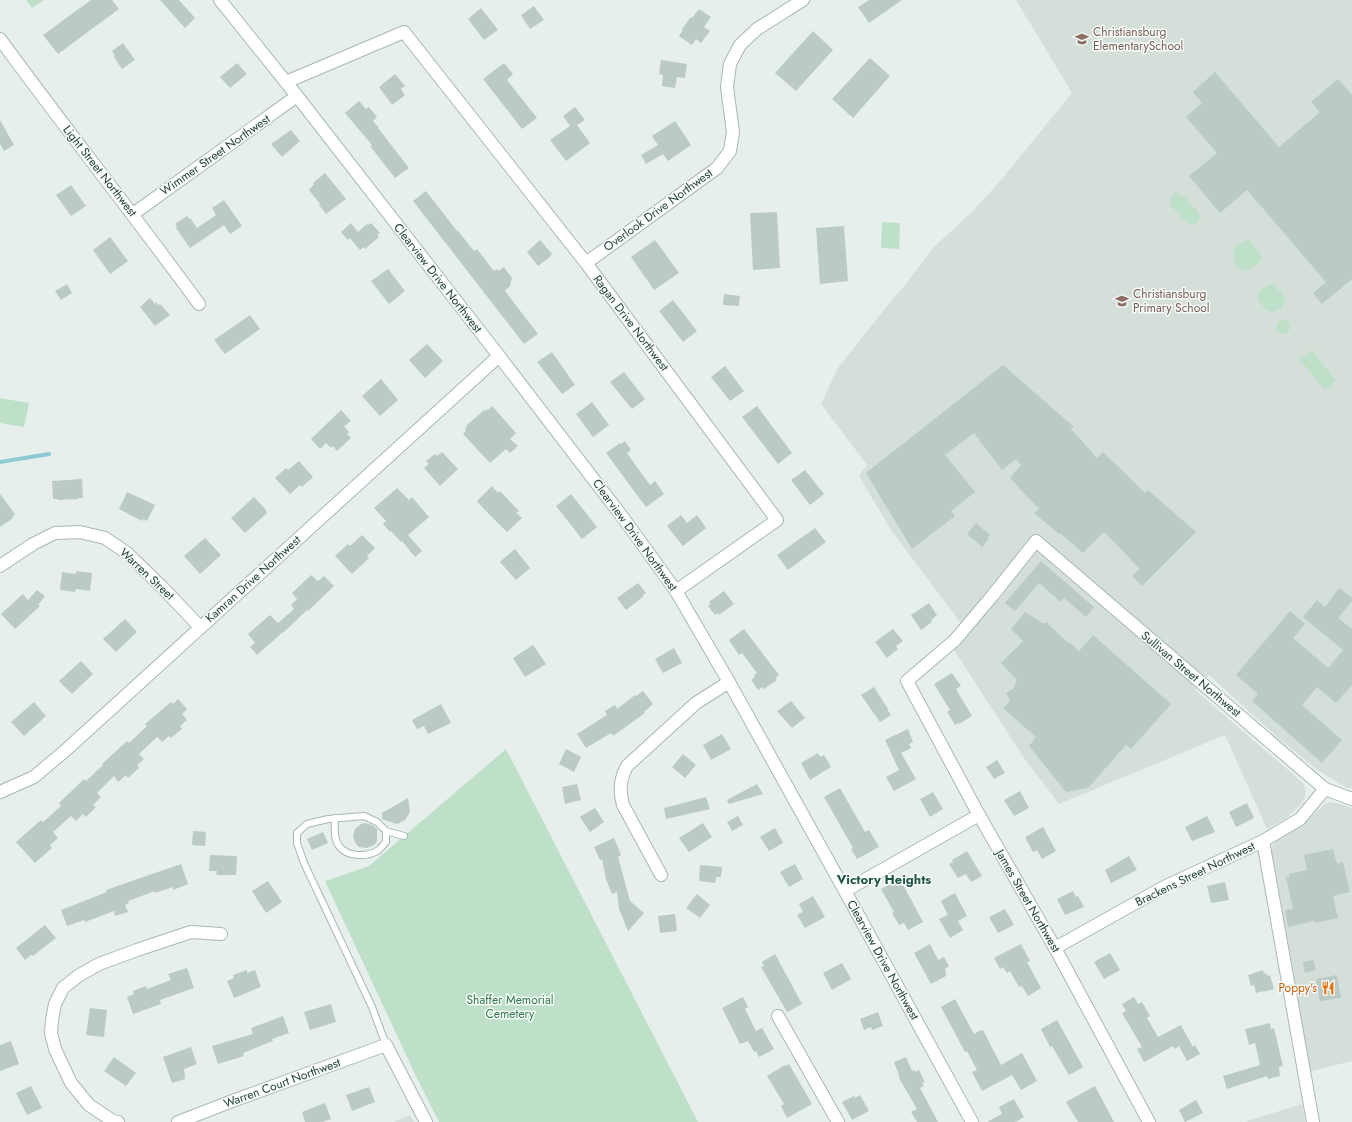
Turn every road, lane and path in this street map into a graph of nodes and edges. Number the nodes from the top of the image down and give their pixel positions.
1 (220, 0) edge
2 (804, 0) edge
3 (0, 39) edge
4 (286, 82) junction
5 (297, 96) junction
6 (133, 214) junction
7 (586, 262) junction
8 (199, 304) dead end
9 (499, 356) junction
10 (1036, 541) joint
11 (0, 566) edge
12 (676, 591) junction
13 (200, 627) junction
14 (729, 682) junction
15 (1325, 789) junction
16 (0, 792) edge
17 (1352, 799) edge
18 (979, 815) junction
19 (335, 818) junction
20 (386, 831) junction
21 (404, 836) dead end
22 (1263, 841) junction
23 (661, 875) dead end
24 (845, 891) junction
25 (222, 934) dead end
26 (1055, 948) junction
27 (778, 1016) dead end
28 (386, 1045) junction
29 (118, 1122) edge
30 (178, 1122) edge
31 (426, 1122) edge
32 (838, 1122) edge
33 (972, 1122) edge
34 (1150, 1122) edge
35 (1313, 1122) edge

1 - 4 street, Clearview Drive Northwest
2 - 7 street, Overlook Drive Northwest
3 - 6 street, Light Street Northwest
4 - 5 street, Clearview Drive Northwest
4 - 7 street, Ragan Drive Northwest
5 - 6 street, Wimmer Street Northwest
5 - 9 street, Clearview Drive Northwest
6 - 8 street, Light Street Northwest
7 - 12 street, Ragan Drive Northwest
9 - 12 street, Clearview Drive Northwest
9 - 13 street, Kamran Drive Northwest
10 - 15 street, Sullivan Street Northwest
10 - 18 street, James Street Northwest
11 - 13 street, Warren Street
12 - 14 street, Clearview Drive Northwest
13 - 16 street, Kamran Drive Northwest
14 - 23 street
14 - 24 street, Clearview Drive Northwest
15 - 17 street, Sullivan Street Northwest
15 - 22 street, Brackens Street Northwest
18 - 24 street
18 - 26 street, James Street Northwest
19 - 20 lane
19 - 20 lane
19 - 28 lane
20 - 21 lane
22 - 26 street, Brackens Street Northwest
22 - 35 street
24 - 33 street, Clearview Drive Northwest
25 - 29 street
26 - 34 street, James Street Northwest
27 - 32 street
28 - 30 street, Warren Court Northwest
28 - 31 street

